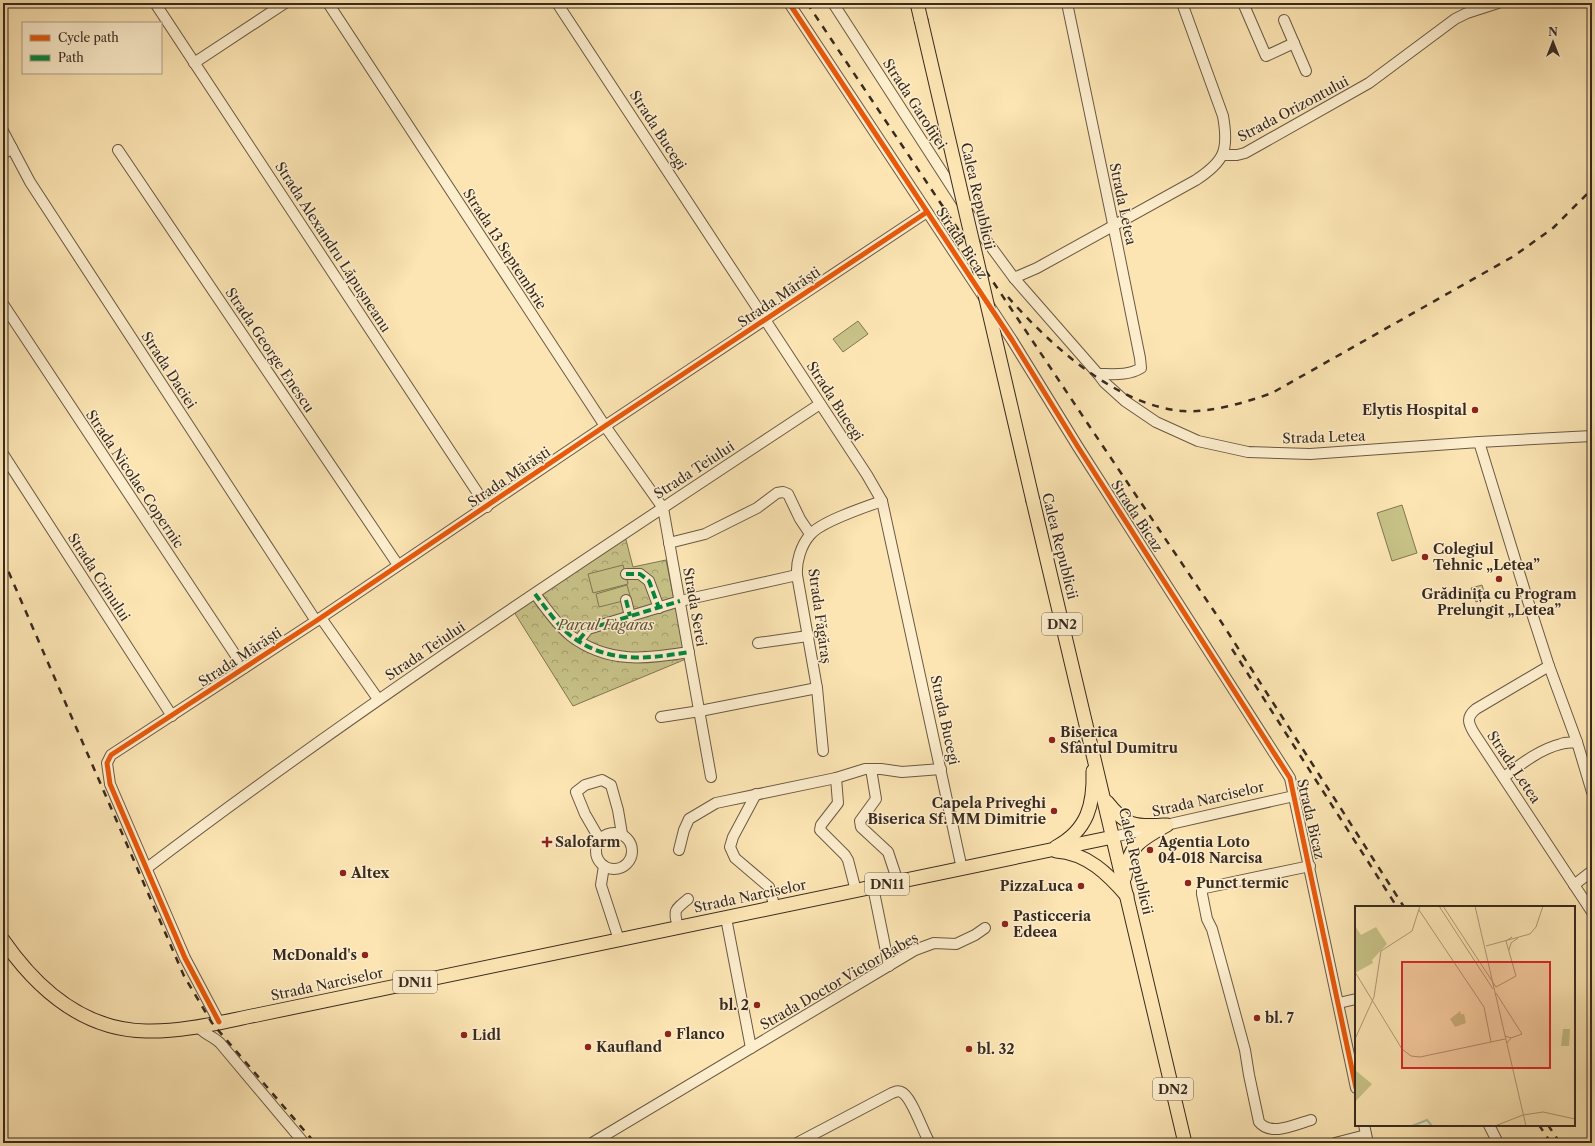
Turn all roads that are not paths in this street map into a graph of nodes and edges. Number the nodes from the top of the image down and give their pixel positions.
1 (155, 3) edge
2 (285, 3) edge
3 (328, 3) edge
4 (558, 3) edge
5 (789, 3) edge
6 (833, 3) edge
7 (917, 3) edge
8 (1067, 3) edge
9 (1182, 3) edge
10 (1243, 3) edge
11 (1498, 3) edge
12 (1284, 20) dead end
13 (1294, 43) junction
14 (194, 63) junction
15 (1306, 71) dead end
16 (3, 131) edge
17 (12, 148) junction
18 (118, 150) dead end
19 (3, 154) edge
20 (1223, 155) junction
21 (927, 212) junction
22 (1114, 225) junction
23 (1014, 278) junction
24 (3, 304) edge
25 (765, 321) junction
26 (1098, 374) junction
27 (820, 404) junction
28 (605, 426) junction
29 (1592, 436) edge
30 (1479, 442) junction
31 (3, 454) edge
32 (882, 501) junction
33 (487, 507) junction
34 (663, 508) junction
35 (810, 534) junction
36 (669, 543) junction
37 (398, 565) junction
38 (626, 574) dead end
39 (797, 576) junction
40 (536, 594) junction
41 (626, 600) dead end
42 (680, 601) junction
43 (659, 608) junction
44 (630, 616) junction
45 (319, 620) junction
46 (808, 636) junction
47 (578, 640) junction
48 (758, 643) dead end
49 (689, 652) junction
50 (1549, 666) junction
51 (244, 668) junction
52 (817, 688) junction
53 (378, 699) junction
54 (700, 711) junction
55 (172, 716) junction
56 (661, 717) dead end
57 (1577, 742) junction
58 (1092, 747) junction
59 (823, 751) dead end
60 (1588, 761) edge
61 (871, 769) junction
62 (941, 769) junction
63 (711, 777) dead end
64 (1504, 777) junction
65 (836, 778) junction
66 (1592, 792) edge
67 (756, 794) junction
68 (1294, 796) junction
69 (1104, 799) junction
70 (1167, 825) junction
71 (622, 834) junction
72 (1113, 837) junction
73 (600, 840) junction
74 (679, 850) dead end
75 (1048, 851) junction
76 (604, 866) junction
77 (1310, 866) junction
78 (147, 868) junction
79 (962, 869) junction
80 (1592, 871) edge
81 (898, 882) junction
82 (1574, 885) junction
83 (873, 887) junction
84 (856, 891) junction
85 (1126, 891) junction
86 (688, 899) dead end
87 (775, 908) junction
88 (1592, 912) edge
89 (726, 918) junction
90 (678, 928) junction
91 (985, 928) dead end
92 (3, 940) edge
93 (619, 940) junction
94 (889, 966) junction
95 (1355, 999) edge
96 (1339, 1002) junction
97 (215, 1023) junction
98 (198, 1026) junction
99 (751, 1048) junction
100 (1355, 1083) edge
101 (1311, 1120) dead end
102 (1490, 1126) edge
103 (1366, 1134) edge
104 (304, 1143) edge
105 (592, 1143) edge
106 (797, 1143) edge
107 (929, 1143) edge
108 (1185, 1143) edge
109 (1335, 1143) edge
110 (1498, 1143) edge

1 - 14 street, Strada Alexandru Lăpușneanu
2 - 14 street
3 - 28 street, Strada 13 Septembrie
4 - 25 street, Strada Bucegi
5 - 21 street, Strada Bicaz
6 - 23 street, Strada Garofiței
7 - 58 main road, Calea Republicii / DN2, bridge
8 - 22 street, Strada Letea
9 - 20 street
10 - 13 street
11 - 20 street, Strada Orizontului
12 - 13 street
13 - 15 street
14 - 33 street, Strada Alexandru Lăpușneanu
16 - 17 street, Strada Daciei
17 - 19 street
17 - 45 street, Strada Daciei
18 - 37 street, Strada George Enescu
20 - 22 street
21 - 25 street, Strada Mărăști
21 - 68 street, Strada Bicaz
22 - 23 street
22 - 26 street, Strada Letea
23 - 26 street, Strada Letea
24 - 51 street, Strada Nicolae Copernic
25 - 27 street, Strada Bucegi
25 - 28 street, Strada Mărăști
26 - 30 street, Strada Letea
27 - 32 street, Strada Bucegi
27 - 34 street, Strada Teiului
28 - 33 street, Strada Mărăști
28 - 34 street, Strada 13 Septembrie
29 - 30 street, Strada Letea
30 - 50 street
31 - 55 street, Strada Crinului
32 - 35 street
32 - 62 street, Strada Bucegi
33 - 37 street, Strada Mărăști
34 - 36 street, Strada Serei
34 - 40 street, Strada Teiului
35 - 36 street
35 - 39 street, Strada Făgăraș
36 - 42 street, Strada Serei
37 - 45 street, Strada Mărăști
38 - 43 street
39 - 42 street
39 - 46 street, Strada Făgăraș
40 - 47 street
40 - 53 street, Strada Teiului
41 - 44 street
42 - 43 street
42 - 49 street, Strada Serei
43 - 44 street
44 - 47 street
45 - 51 street, Strada Mărăști
45 - 53 street, Strada Daciei
46 - 48 street
46 - 52 street, Strada Făgăraș
47 - 49 street
49 - 54 street, Strada Serei
50 - 57 street
50 - 64 street, Strada Letea
51 - 55 street, Strada Mărăști
52 - 54 street
52 - 59 street, Strada Făgăraș
53 - 78 street, Strada Teiului
54 - 56 street
54 - 63 street
55 - 78 street, Strada Mărăști
57 - 60 street
57 - 64 street
58 - 69 main road, Calea Republicii / DN2
58 - 75 main road, DN11
60 - 66 street
61 - 62 street
61 - 65 street
61 - 81 street
62 - 79 street, Strada Bucegi
64 - 82 street, Strada Letea
65 - 67 street
65 - 84 street
67 - 74 street
67 - 87 street
68 - 70 street, Strada Narciselor
68 - 77 street, Strada Bicaz
69 - 70 main road
69 - 72 main road, Calea Republicii / DN2
70 - 72 street, Strada Narciselor
70 - 85 main road
71 - 73 street
71 - 73 street
71 - 76 street
72 - 75 main road, Strada Narciselor / DN11
72 - 85 main road, Calea Republicii / DN2
73 - 76 street
75 - 79 main road, Strada Narciselor / DN11
75 - 85 main road, DN11
76 - 93 street
77 - 96 street, Strada Bicaz
77 - 101 street
78 - 97 street
79 - 81 main road, Strada Narciselor / DN11
80 - 82 street
81 - 83 main road, Strada Narciselor / DN11
82 - 88 street, Strada Letea
83 - 84 main road, Strada Narciselor / DN11
83 - 94 street
84 - 87 main road, Strada Narciselor / DN11
85 - 108 main road, Calea Republicii / DN2
86 - 90 street
87 - 89 main road, Strada Narciselor / DN11
89 - 90 main road, Strada Narciselor / DN11
89 - 99 street, Strada Doctor Victor Babeș
90 - 93 main road, Strada Narciselor / DN11
91 - 94 street, Strada Doctor Victor Babeș
92 - 98 main road, DN11
93 - 97 main road, Strada Narciselor / DN11
94 - 99 street, Strada Doctor Victor Babeș
95 - 96 street
96 - 100 street, Strada Bicaz
97 - 98 main road, DN11
98 - 104 street
99 - 105 street, Strada Doctor Victor Babeș
102 - 110 street
103 - 109 street
106 - 107 street

